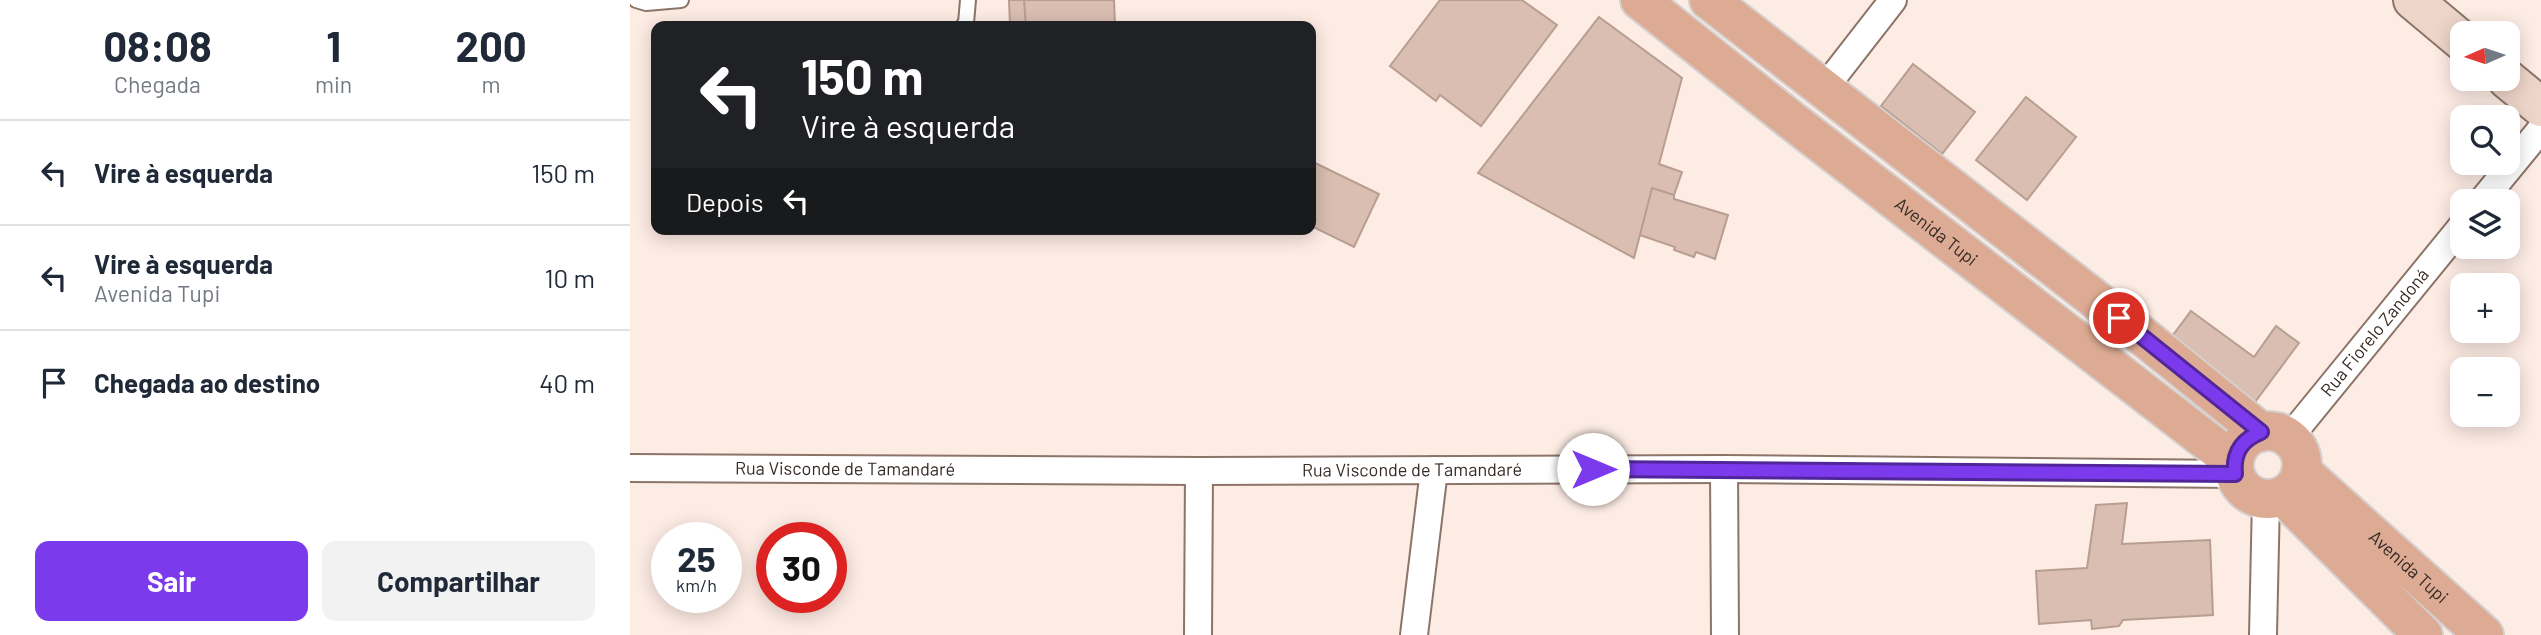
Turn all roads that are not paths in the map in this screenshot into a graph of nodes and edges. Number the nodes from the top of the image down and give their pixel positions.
1 (636, 0) edge
2 (681, 0) edge
3 (968, 0) edge
4 (1640, 0) edge
5 (1710, 0) edge
6 (1893, 0) edge
7 (2413, 0) edge
8 (966, 21) edge
9 (2450, 31) edge
10 (1823, 90) junction
11 (2520, 90) edge
12 (2541, 107) edge
13 (2541, 130) edge
14 (2492, 189) edge
15 (2450, 242) edge
16 (2280, 467) junction
17 (630, 468) edge
18 (2235, 468) junction
19 (1724, 469) junction
20 (1434, 470) junction
21 (1199, 471) junction
22 (1198, 635) edge
23 (1414, 635) edge
24 (1725, 635) edge
25 (2263, 635) edge
26 (2423, 635) edge
27 (2484, 635) edge

1 - 2 lane
3 - 8 lane
4 - 18 main road, Avenida Tupi
5 - 10 main road, Avenida Tupi
6 - 10 street
7 - 9 main road
10 - 16 main road, Avenida Tupi
11 - 12 main road
13 - 14 street
15 - 16 street, Rua Fiorelo Zandoná
16 - 18 main road
16 - 25 street
16 - 26 main road, Avenida Tupi
16 - 27 main road, Avenida Tupi
17 - 21 street, Rua Visconde de Tamandaré
18 - 19 street, Rua Visconde de Tamandaré
19 - 20 street, Rua Visconde de Tamandaré
19 - 24 street
20 - 21 street, Rua Visconde de Tamandaré
20 - 23 street
21 - 22 street

